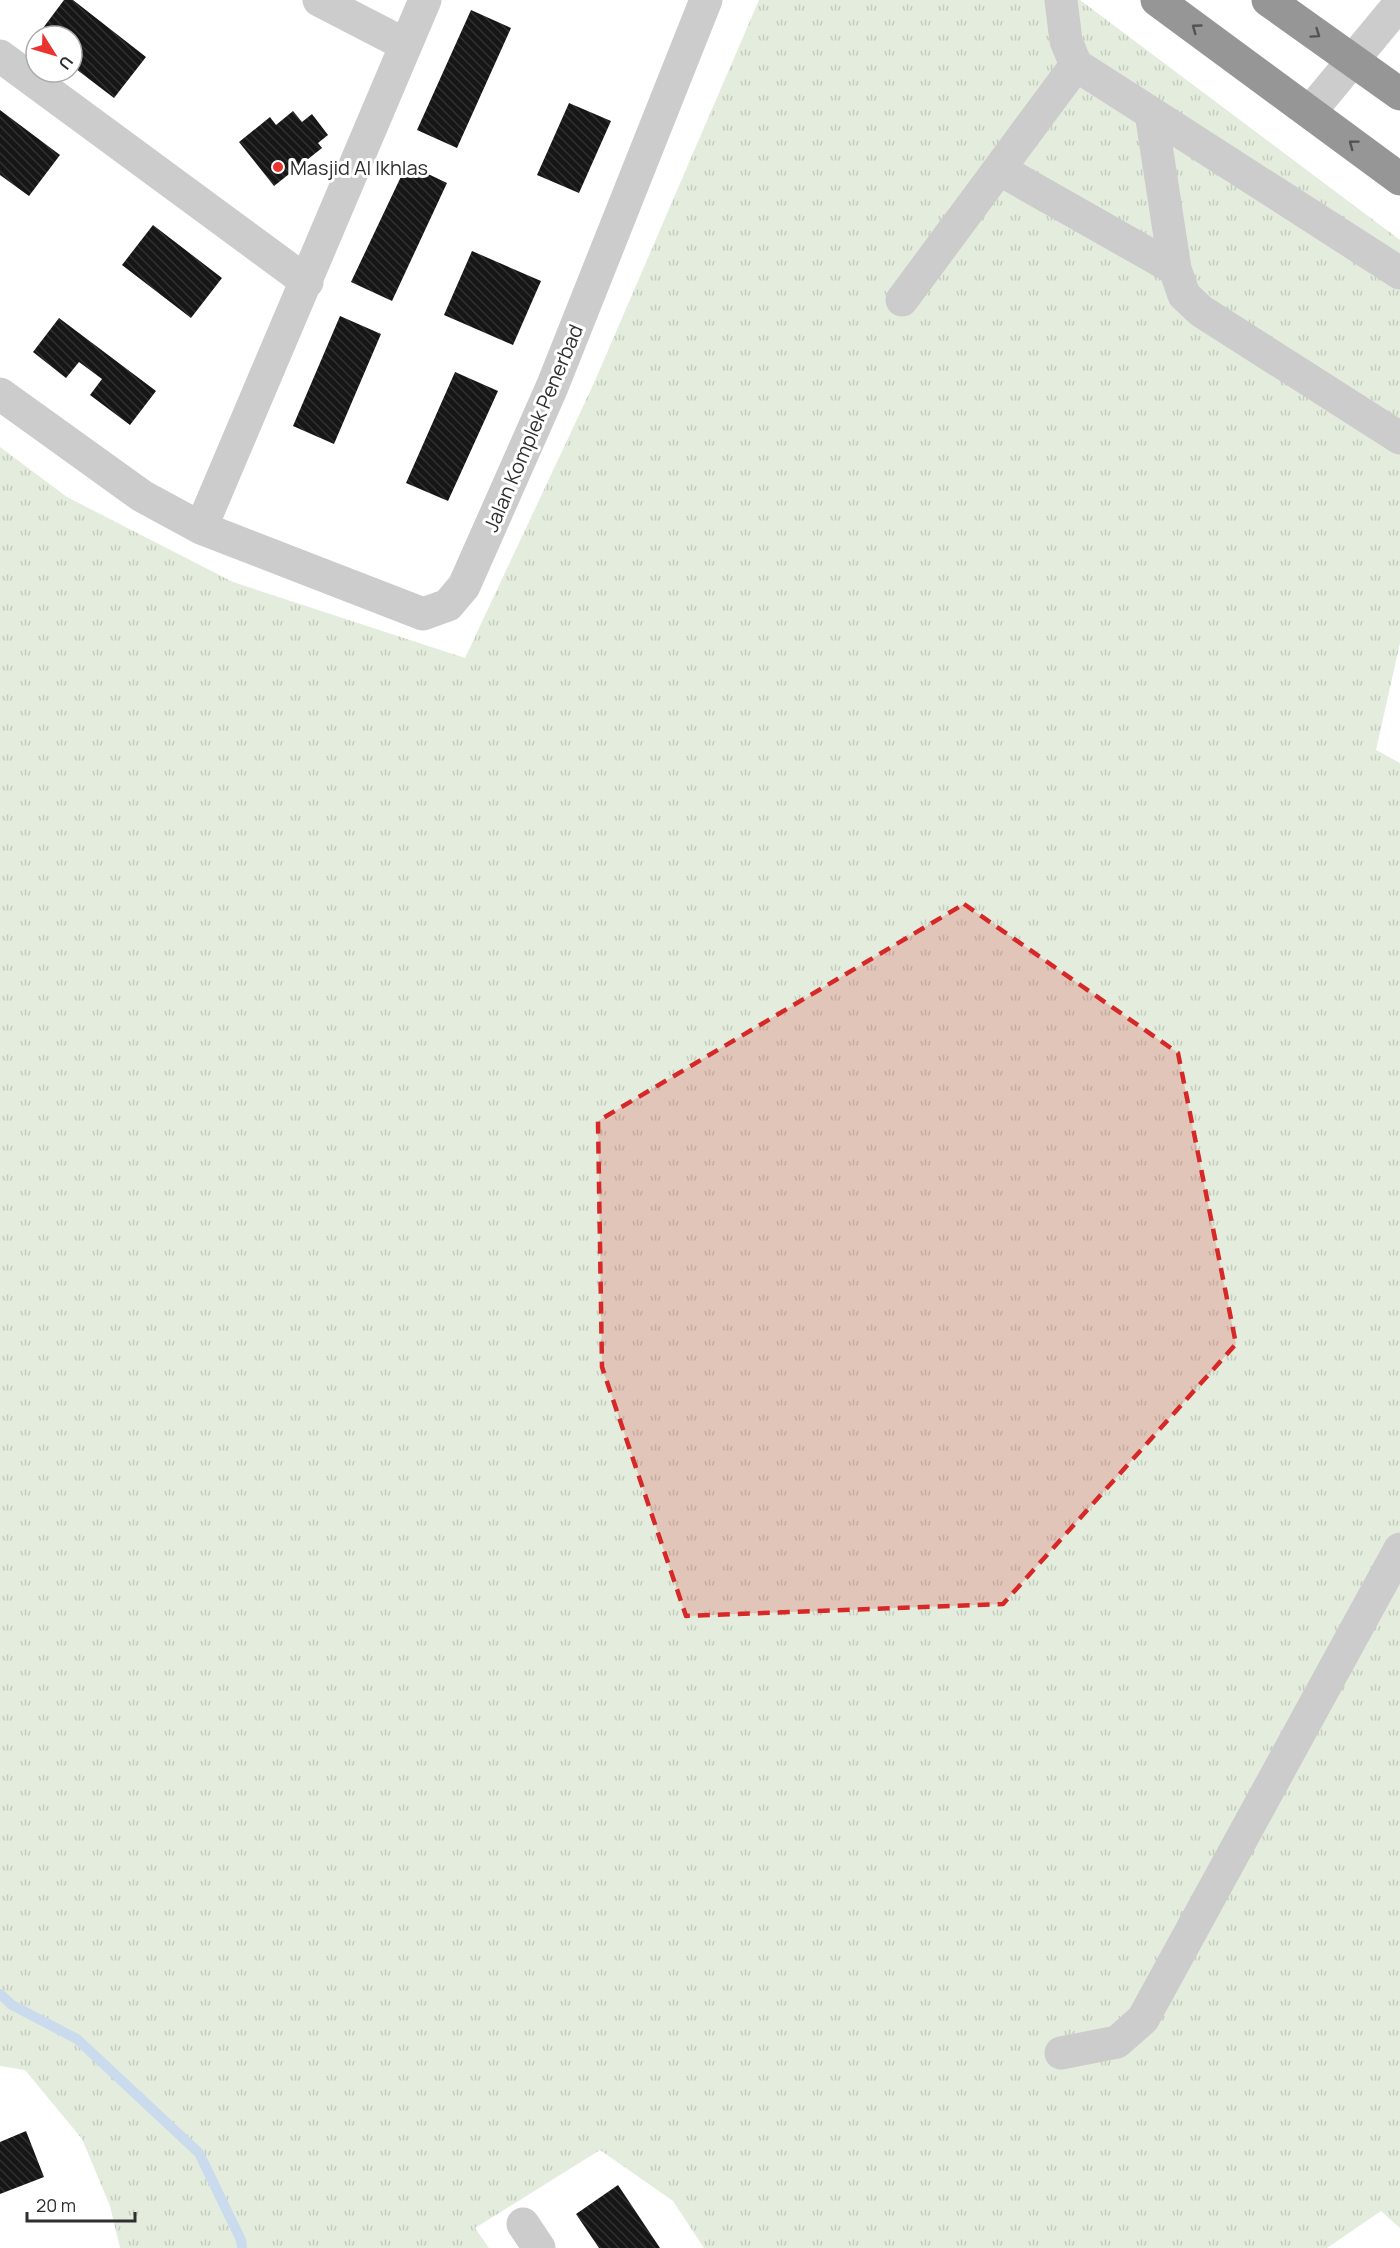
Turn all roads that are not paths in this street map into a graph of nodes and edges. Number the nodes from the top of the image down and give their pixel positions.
1 (319, 0) edge
2 (425, 0) edge
3 (706, 0) edge
4 (1061, 0) edge
5 (1157, 0) edge
6 (1268, 0) edge
7 (1400, 3) edge
8 (406, 45) junction
9 (0, 56) edge
10 (1353, 60) junction
11 (1076, 65) junction
12 (1400, 94) edge
13 (1310, 112) junction
14 (1151, 113) junction
15 (999, 169) junction
16 (1400, 179) edge
17 (1176, 270) junction
18 (1400, 273) edge
19 (307, 282) junction
20 (902, 300) dead end
21 (0, 394) edge
22 (1400, 438) edge
23 (201, 528) junction
24 (1400, 1549) edge
25 (1061, 2053) dead end

1 - 8 street
2 - 8 street
3 - 23 street, Jalan Komplek Penerbad
4 - 11 street
13 -> 5 highway
6 -> 10 highway
7 - 10 street
8 - 19 street
9 - 19 street
10 - 12 highway
10 - 13 street
11 - 14 street
11 - 15 street
16 -> 13 highway
14 - 17 street
14 - 18 street
15 - 17 street
15 - 20 street
17 - 22 street
19 - 23 street
21 - 23 street, Jalan Komplek Penerbad
24 - 25 street

